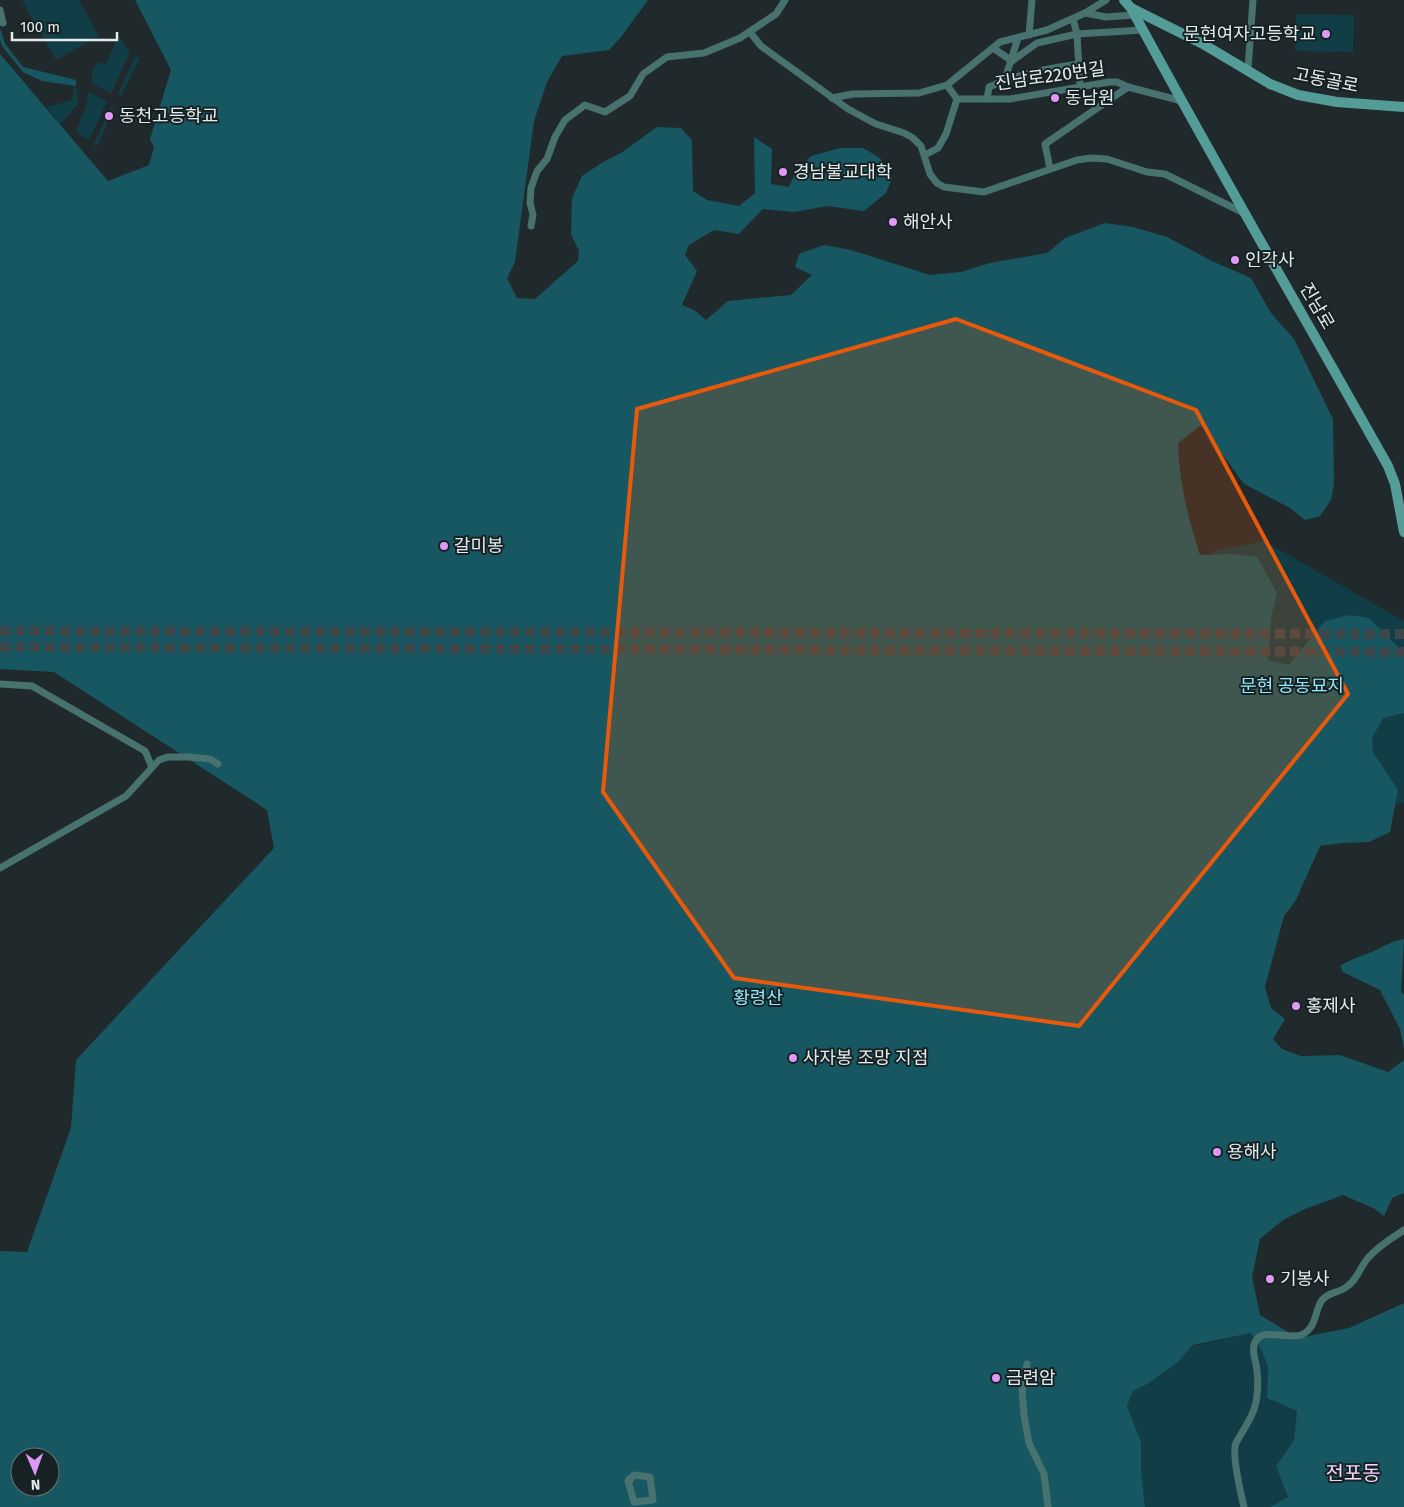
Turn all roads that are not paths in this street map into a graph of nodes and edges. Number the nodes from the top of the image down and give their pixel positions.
1 (785, 0) edge
2 (1032, 0) edge
3 (1106, 0) edge
4 (1124, 0) edge
5 (1253, 0) edge
6 (0, 10) edge
7 (1132, 11) junction
8 (1085, 13) junction
9 (1073, 19) junction
10 (3, 23) dead end
11 (1143, 30) junction
12 (750, 32) junction
13 (1077, 34) junction
14 (1028, 35) junction
15 (1018, 38) junction
16 (993, 48) junction
17 (1012, 60) junction
18 (1079, 64) junction
19 (1248, 70) junction
20 (1005, 79) junction
21 (947, 84) junction
22 (1080, 86) junction
23 (1128, 87) junction
24 (832, 98) junction
25 (957, 98) junction
26 (987, 99) junction
27 (1182, 101) junction
28 (1404, 107) edge
29 (925, 155) junction
30 (1050, 169) junction
31 (1244, 214) junction
32 (531, 226) dead end
33 (1404, 532) edge
34 (0, 684) edge
35 (218, 764) dead end
36 (152, 767) junction
37 (0, 868) edge
38 (1404, 1230) edge
39 (1027, 1364) dead end
40 (653, 1500) joint
41 (1048, 1507) edge
42 (1244, 1507) edge

1 - 12 street
2 - 14 street
3 - 8 street
4 - 7 main road, 진남로
5 - 19 street
6 - 10 street
7 - 8 street
7 - 11 main road, 진남로
7 - 19 main road, 고동골로
8 - 9 street
9 - 13 street
9 - 14 street
11 - 13 street
11 - 27 main road, 진남로
12 - 24 street
12 - 32 street
13 - 17 street
13 - 18 street
14 - 15 street
15 - 16 street
15 - 17 street
16 - 17 street
16 - 21 street
17 - 20 street
18 - 20 street
18 - 22 street
19 - 28 main road, 고동골로
20 - 26 street
21 - 24 street
21 - 25 street
22 - 23 street, 진남로220번길
22 - 26 street, 진남로220번길
23 - 27 street, 진남로220번길
23 - 30 street
24 - 29 street
25 - 26 street, 진남로220번길
25 - 29 street
27 - 31 main road, 진남로
29 - 30 street
30 - 31 street
31 - 33 main road, 진남로
34 - 36 street
35 - 36 street
36 - 37 street
38 - 42 street
39 - 41 street
40 - 40 street

